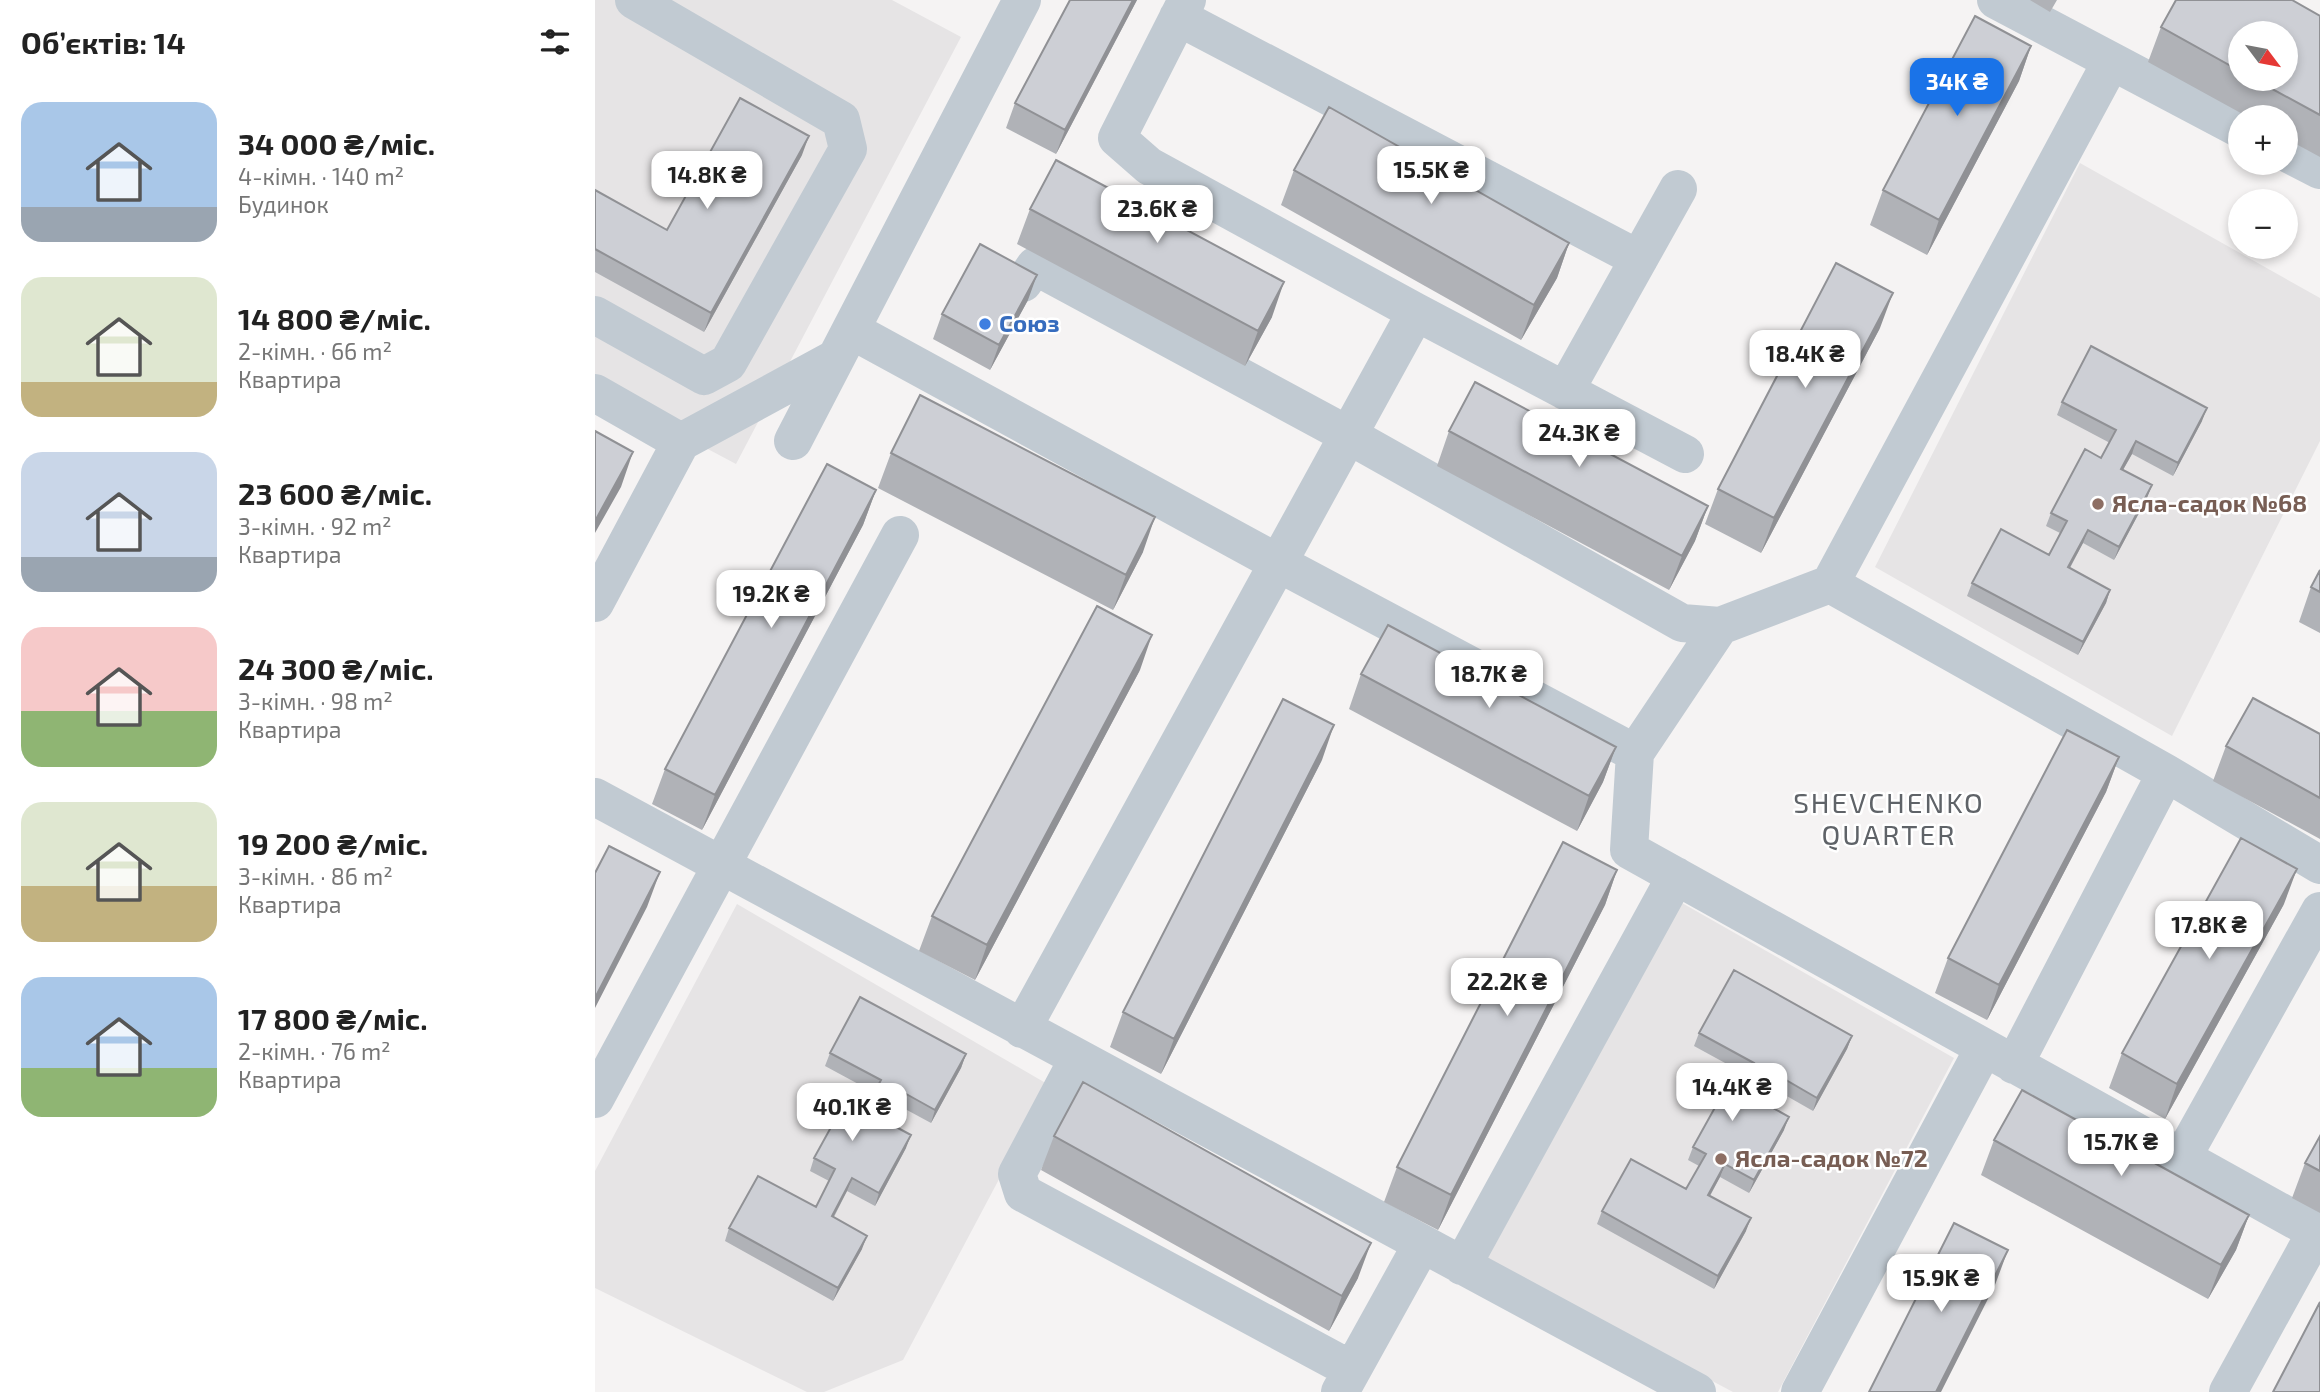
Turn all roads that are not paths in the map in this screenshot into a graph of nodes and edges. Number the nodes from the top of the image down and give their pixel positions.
1 (634, 0) edge
2 (1021, 0) edge
3 (1996, 0) edge
4 (1182, 9) edge
5 (2111, 62) junction
6 (2228, 123) edge
7 (2298, 159) edge
8 (2320, 170) edge
9 (1678, 189) dead end
10 (1639, 259) junction
11 (1023, 283) edge
12 (1416, 312) junction
13 (595, 315) edge
14 (844, 344) junction
15 (1565, 391) junction
16 (595, 393) edge
17 (1348, 435) junction
18 (793, 441) dead end
19 (681, 442) junction
20 (1685, 454) dead end
21 (900, 535) dead end
22 (1278, 563) junction
23 (1831, 584) junction
24 (595, 603) edge
25 (1720, 626) junction
26 (1635, 753) junction
27 (2167, 773) junction
28 (595, 797) edge
29 (2320, 865) edge
30 (721, 866) junction
31 (1676, 876) junction
32 (2320, 911) edge
33 (1022, 1029) junction
34 (1999, 1057) junction
35 (1078, 1059) junction
36 (595, 1099) edge
37 (2182, 1158) junction
38 (2318, 1233) edge
39 (1422, 1244) junction
40 (1462, 1266) junction
41 (1346, 1381) edge
42 (1697, 1392) edge
43 (1800, 1392) edge
44 (2228, 1392) edge

1 - 13 lane
2 - 14 lane
3 - 5 lane
4 - 10 lane
4 - 12 lane
5 - 6 lane
5 - 23 lane
7 - 8 lane
9 - 10 lane
10 - 15 lane
11 - 17 lane
12 - 15 lane
12 - 17 lane
14 - 18 lane
14 - 19 lane
14 - 22 lane
15 - 20 lane
16 - 19 lane
17 - 22 lane
17 - 25 lane
19 - 24 lane
21 - 30 lane
22 - 26 lane
22 - 33 lane
23 - 25 lane
23 - 27 lane
25 - 26 lane
26 - 31 lane
27 - 29 lane
27 - 34 lane
28 - 30 lane
30 - 33 lane
30 - 36 lane
31 - 34 lane
31 - 40 lane
32 - 37 lane
33 - 35 lane
34 - 37 lane
34 - 43 lane
35 - 39 lane
35 - 41 lane
37 - 38 lane
38 - 44 lane
39 - 40 lane
39 - 41 lane
40 - 42 lane

